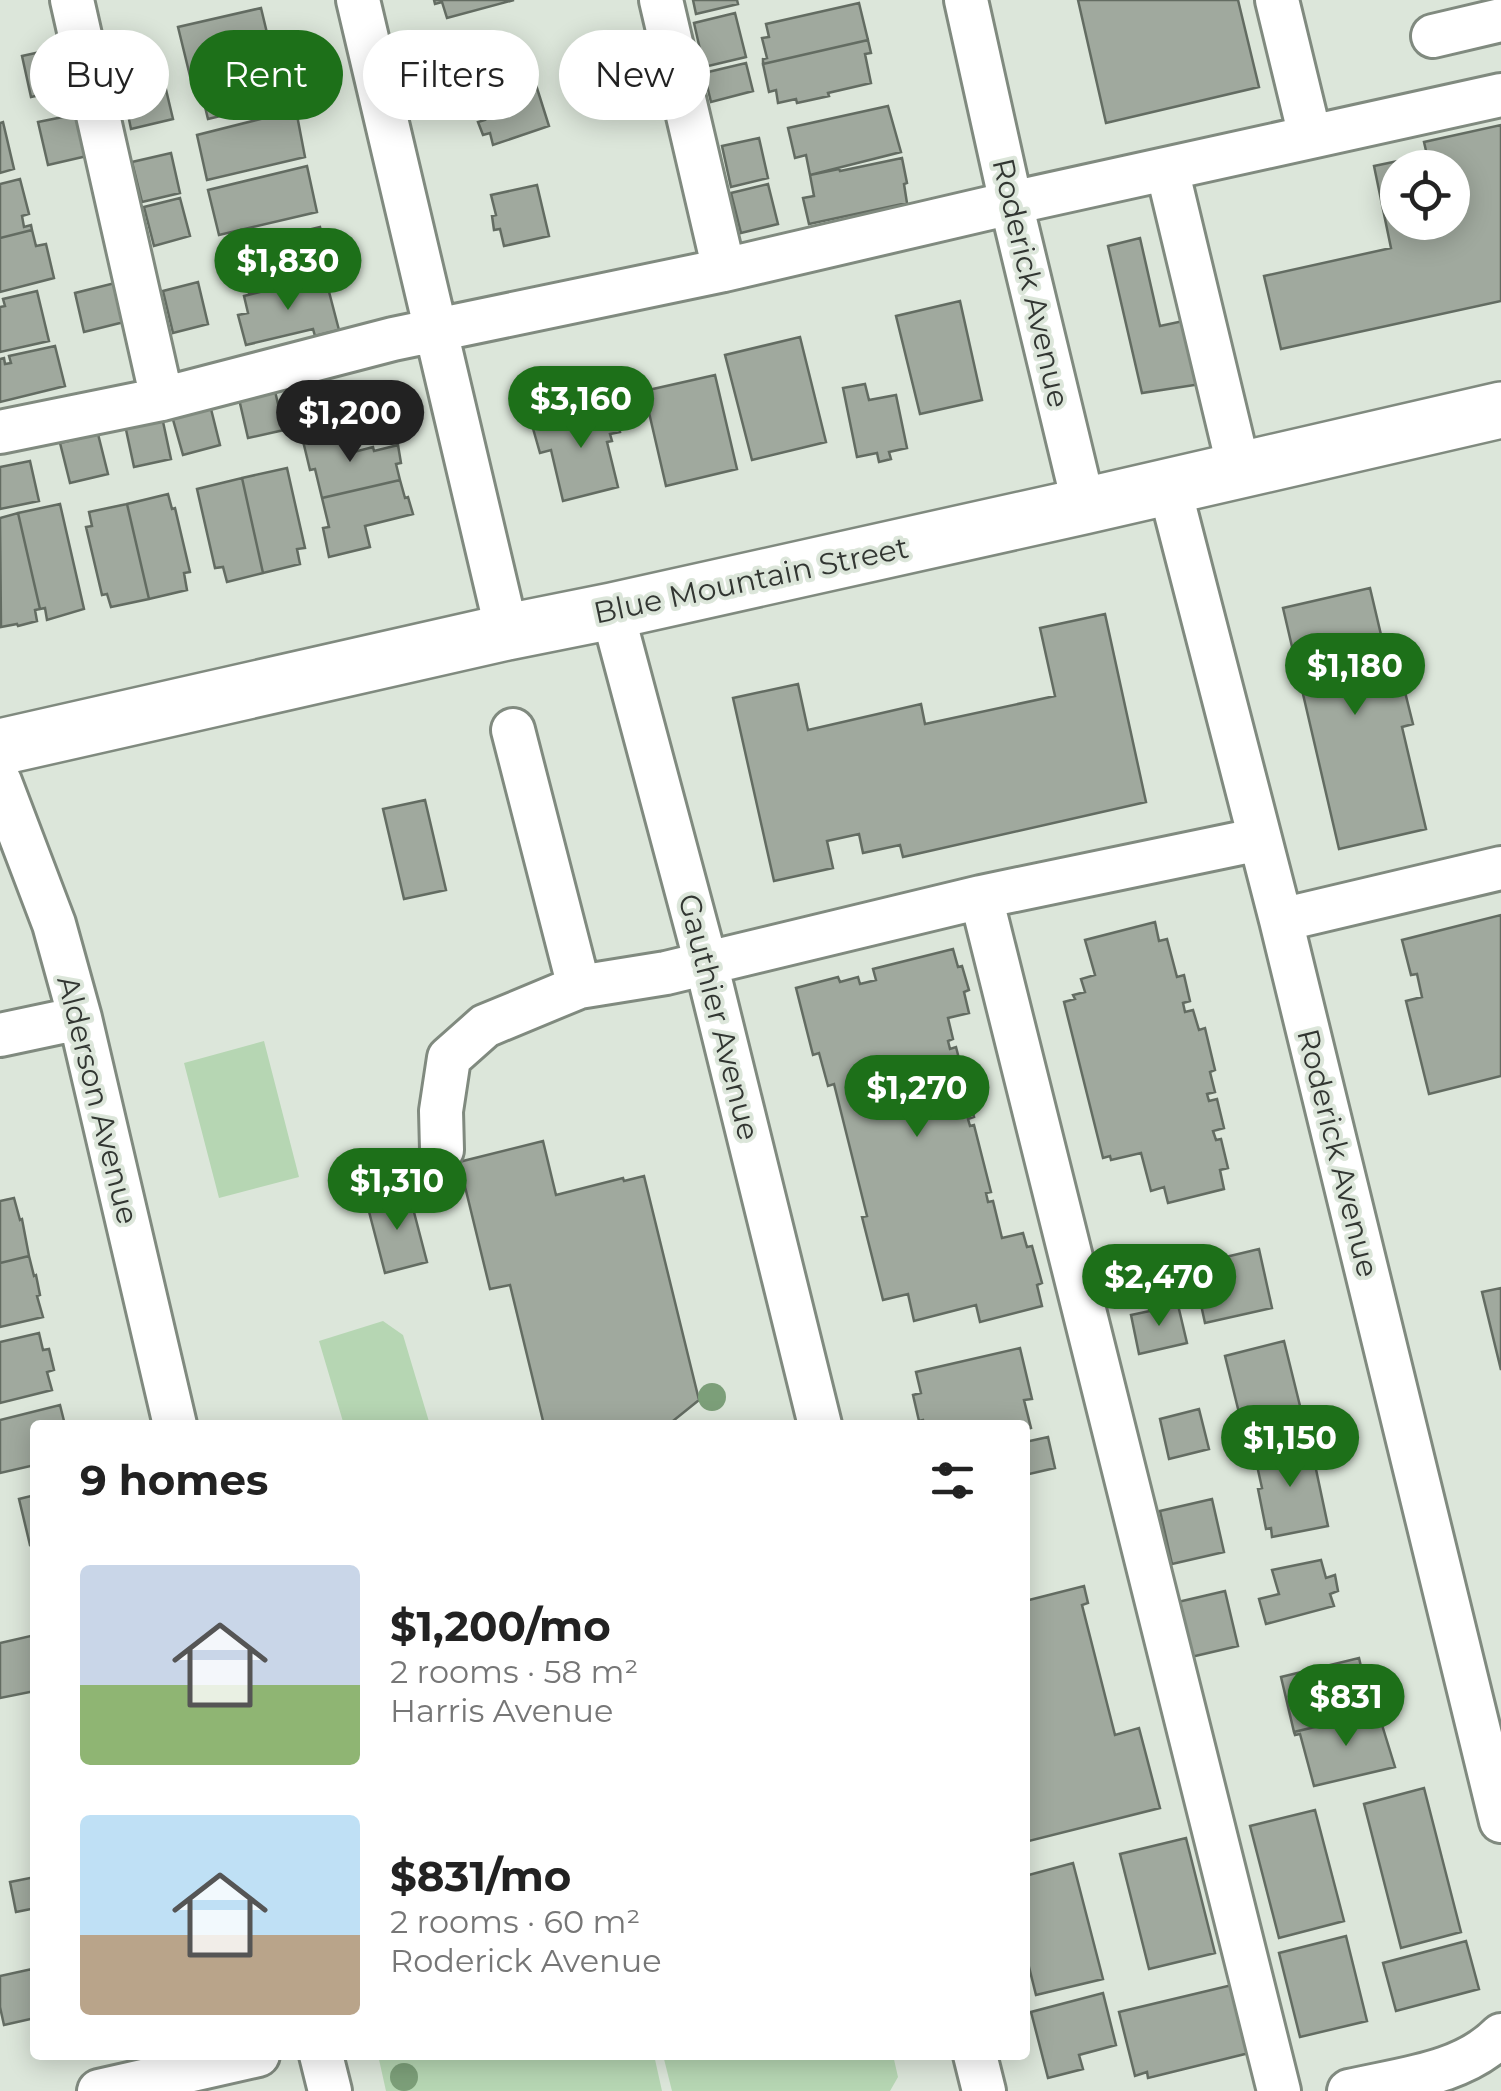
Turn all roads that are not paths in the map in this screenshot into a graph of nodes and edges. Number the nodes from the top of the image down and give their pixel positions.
1 (72, 0) edge
2 (358, 0) edge
3 (662, 0) edge
4 (966, 0) edge
5 (1277, 0) edge
6 (1501, 20) edge
7 (1432, 36) dead end
8 (1501, 95) edge
9 (1310, 136) junction
10 (1166, 169) junction
11 (1012, 203) junction
12 (724, 270) junction
13 (435, 331) junction
14 (162, 399) junction
15 (1501, 410) edge
16 (0, 432) edge
17 (1239, 470) junction
18 (1170, 486) junction
19 (1084, 506) junction
20 (612, 611) junction
21 (506, 632) junction
22 (513, 730) dead end
23 (0, 747) edge
24 (0, 782) edge
25 (1260, 839) junction
26 (1501, 868) edge
27 (981, 896) junction
28 (1281, 920) junction
29 (706, 963) junction
30 (579, 987) junction
31 (80, 1018) junction
32 (0, 1035) edge
33 (442, 1150) dead end
34 (174, 1420) edge
35 (819, 1420) edge
36 (1501, 1821) edge
37 (1501, 2036) edge
38 (236, 2060) edge
39 (322, 2060) edge
40 (976, 2060) edge
41 (99, 2091) edge
42 (330, 2091) edge
43 (984, 2091) edge
44 (1279, 2091) edge
45 (1349, 2091) edge

1 - 14 street
2 - 13 street
3 - 12 street
4 - 11 street, Roderick Avenue
5 - 9 street
6 - 7 street
8 - 9 street
9 - 10 street
10 - 11 street
10 - 17 street
11 - 12 street
11 - 19 street, Roderick Avenue
12 - 13 street
13 - 14 street
13 - 21 street
14 - 16 street
15 - 17 main road, Blue Mountain Street
17 - 18 main road, Blue Mountain Street
18 - 19 main road, Blue Mountain Street
18 - 25 street, Roderick Avenue
19 - 20 main road, Blue Mountain Street
20 - 21 main road, Blue Mountain Street
20 - 29 street, Gauthier Avenue
21 - 23 main road, Blue Mountain Street
22 - 30 street
24 - 31 street, Alderson Avenue
25 - 27 street
25 - 28 street, Roderick Avenue
26 - 28 street
27 - 29 street
27 - 44 street
28 - 36 street, Roderick Avenue
29 - 30 street
29 - 35 street, Gauthier Avenue
30 - 33 street
31 - 32 street
31 - 34 street, Alderson Avenue
37 - 45 street
38 - 41 street
39 - 42 street
40 - 43 street

